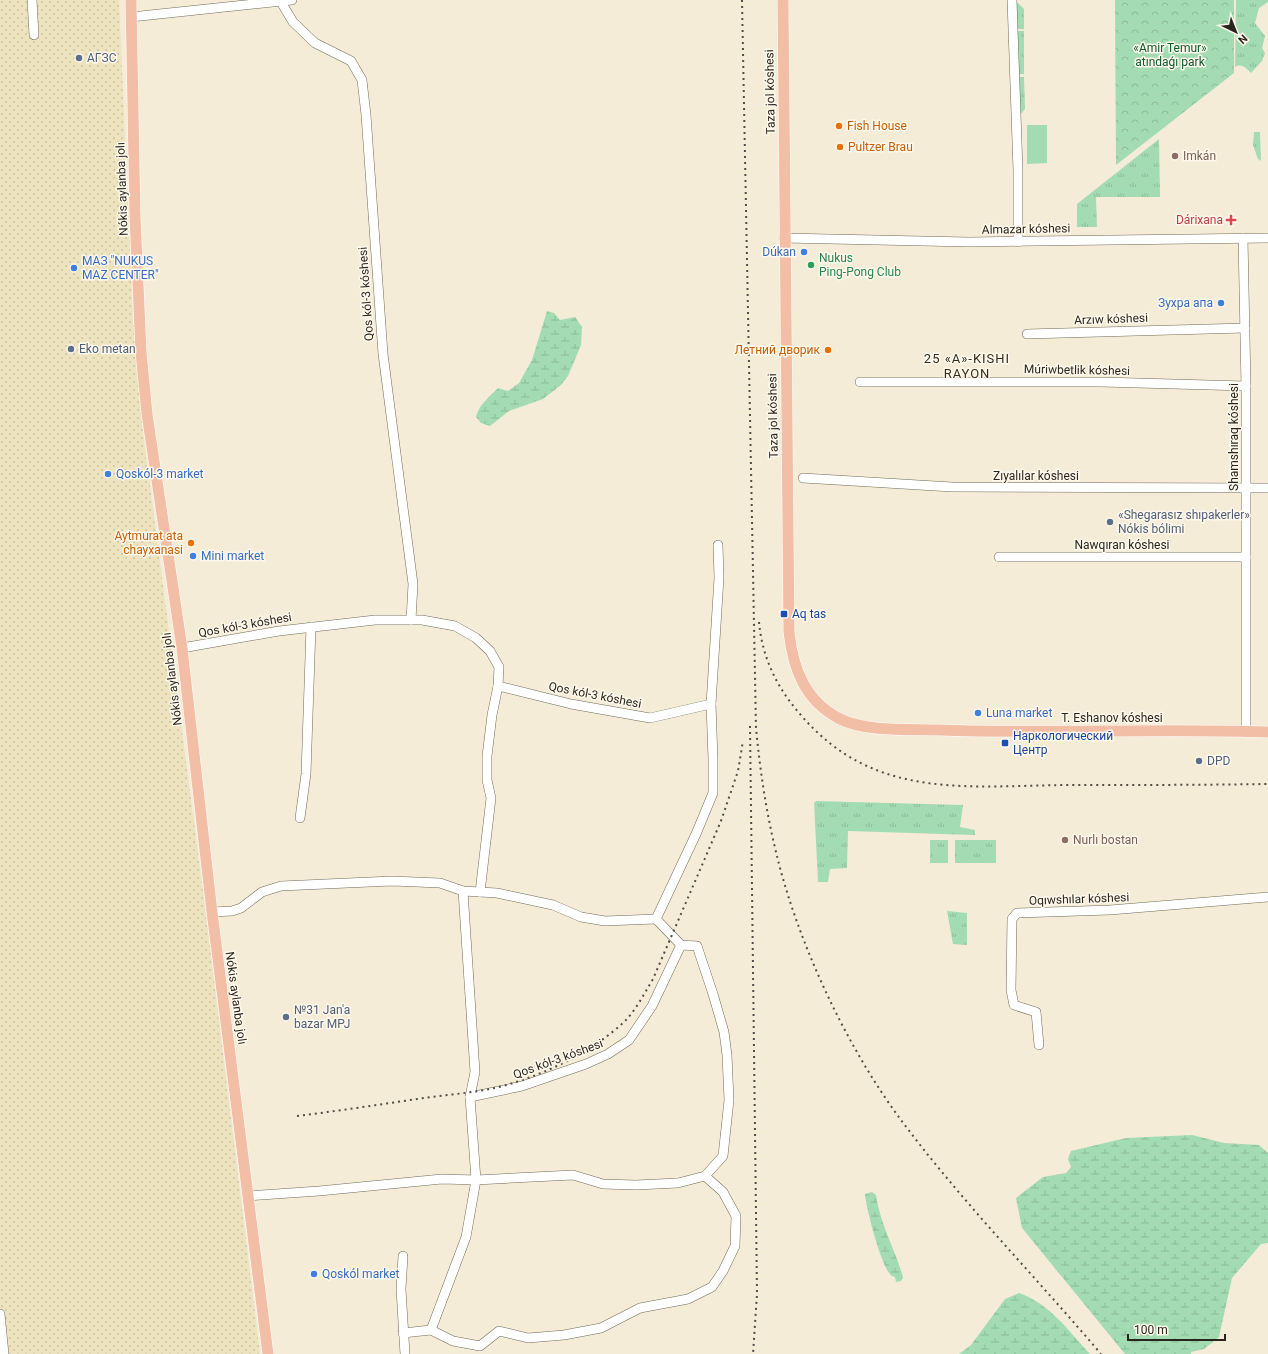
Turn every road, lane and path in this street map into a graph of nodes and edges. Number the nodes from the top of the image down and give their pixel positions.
1 (32, 0) edge
2 (130, 0) edge
3 (292, 0) edge
4 (783, 0) edge
5 (1012, 0) edge
6 (281, 2) junction
7 (131, 17) junction
8 (34, 34) dead end
9 (784, 238) junction
10 (1243, 238) junction
11 (1268, 238) edge
12 (1018, 242) junction
13 (1245, 328) junction
14 (1027, 334) dead end
15 (860, 382) dead end
16 (1246, 386) junction
17 (803, 478) dead end
18 (1245, 488) junction
19 (1268, 488) edge
20 (718, 545) dead end
21 (999, 557) dead end
22 (1246, 557) junction
23 (411, 620) junction
24 (311, 627) junction
25 (182, 648) junction
26 (498, 686) junction
27 (710, 704) junction
28 (885, 728) joint
29 (1246, 731) junction
30 (1268, 732) edge
31 (300, 818) dead end
32 (463, 891) junction
33 (480, 892) junction
34 (1268, 897) edge
35 (212, 912) junction
36 (656, 919) junction
37 (681, 945) junction
38 (1040, 1045) dead end
39 (470, 1097) junction
40 (705, 1176) junction
41 (476, 1180) junction
42 (248, 1196) junction
43 (403, 1256) dead end
44 (0, 1314) edge
45 (431, 1330) junction
46 (403, 1332) junction
47 (4, 1354) edge
48 (268, 1354) edge
49 (405, 1354) edge

1 - 8 street
2 - 7 main road, Nókis aylanba jolı
3 - 6 street
4 - 9 main road, Taza jol kóshesi
5 - 12 street
6 - 7 street
6 - 23 street, Qos kól-3 kóshesi
7 - 25 main road, Nókis aylanba jolı
9 - 12 street, Almazar kóshesi
9 - 28 main road, Taza jol kóshesi
10 - 11 street, Almazar kóshesi
10 - 12 street, Almazar kóshesi
10 - 13 street, Shamshıraq kóshesi
13 - 14 street, Arzıw kóshesi
13 - 16 street, Shamshıraq kóshesi
15 - 16 street, Múriwbetlik kóshesi
16 - 18 street, Shamshıraq kóshesi
17 - 18 street, Zıyalılar kóshesi
18 - 19 street, Zıyalılar kóshesi
18 - 22 street, Shamshıraq kóshesi
20 - 27 street
21 - 22 street, Nawqıran kóshesi
22 - 29 street, Shamshıraq kóshesi
23 - 24 street, Qos kól-3 kóshesi
23 - 26 street, Qos kól-3 kóshesi
24 - 25 street, Qos kól-3 kóshesi
24 - 31 street
25 - 35 main road, Nókis aylanba jolı
26 - 27 street, Qos kól-3 kóshesi
26 - 33 street, Qos kól-3 kóshesi
27 - 36 street
28 - 29 main road, T. Eshanov kóshesi
29 - 30 main road, T. Eshanov kóshesi
32 - 33 street
32 - 35 street
32 - 39 street
33 - 36 street
34 - 38 street, Oqıwshılar kóshesi
35 - 42 main road, Nókis aylanba jolı
36 - 37 street
37 - 39 street, Qos kól-3 kóshesi
37 - 40 street
39 - 41 street
40 - 41 street
40 - 45 street
41 - 42 street
41 - 45 street
42 - 48 main road, Nókis aylanba jolı
43 - 46 street
44 - 47 street
45 - 46 street
46 - 49 street

